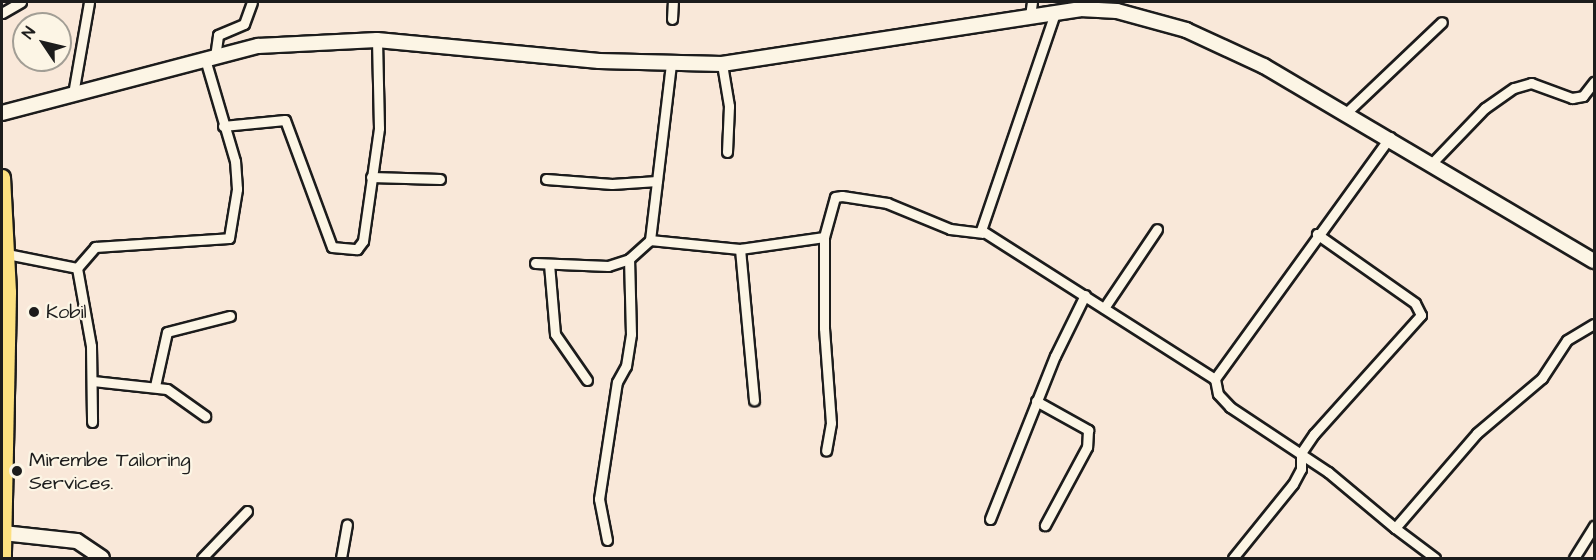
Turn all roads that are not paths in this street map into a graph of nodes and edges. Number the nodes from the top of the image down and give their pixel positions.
1 (21, 2) edge
2 (252, 2) edge
3 (673, 2) edge
4 (1032, 2) edge
5 (87, 3) edge
6 (2, 13) edge
7 (1055, 13) junction
8 (1030, 16) junction
9 (672, 19) dead end
10 (1442, 22) dead end
11 (377, 40) junction
12 (210, 58) junction
13 (671, 64) junction
14 (722, 64) junction
15 (1594, 82) edge
16 (73, 94) junction
17 (1346, 112) junction
18 (2, 113) edge
19 (223, 126) junction
20 (1390, 137) junction
21 (727, 152) dead end
22 (1432, 163) junction
23 (2, 177) edge
24 (371, 177) junction
25 (440, 179) dead end
26 (546, 179) dead end
27 (657, 182) junction
28 (1157, 229) dead end
29 (982, 233) junction
30 (1317, 234) junction
31 (824, 237) junction
32 (650, 240) junction
33 (740, 249) junction
34 (7, 254) junction
35 (629, 259) junction
36 (1594, 261) edge
37 (535, 263) dead end
38 (549, 264) junction
39 (76, 268) junction
40 (1085, 295) junction
41 (1104, 308) junction
42 (230, 316) dead end
43 (1594, 324) edge
44 (3, 351) edge
45 (1215, 379) junction
46 (587, 380) dead end
47 (93, 381) junction
48 (155, 386) junction
49 (754, 400) dead end
50 (1036, 402) junction
51 (205, 416) dead end
52 (92, 422) dead end
53 (826, 451) dead end
54 (1301, 453) junction
55 (4, 463) edge
56 (247, 511) dead end
57 (990, 519) dead end
58 (347, 525) dead end
59 (1045, 525) dead end
60 (1594, 526) edge
61 (1395, 528) junction
62 (2, 533) edge
63 (607, 540) dead end
64 (1428, 557) edge
65 (3, 558) edge
66 (102, 558) edge
67 (202, 558) edge
68 (341, 558) edge
69 (1233, 558) edge
70 (1574, 558) edge

1 - 6 street
2 - 12 street
3 - 9 street
4 - 8 street
5 - 16 street
7 - 8 street
7 - 17 street
7 - 29 street
8 - 14 street
10 - 17 street
11 - 12 street
11 - 13 street
11 - 24 street
12 - 16 street
12 - 19 street
13 - 14 street
13 - 27 street
14 - 21 street
15 - 22 street
16 - 18 street
17 - 20 street
19 - 24 street
19 - 39 street
20 - 22 street
20 - 30 street
22 - 36 street
23 - 34 main road
24 - 25 street
26 - 27 street
27 - 32 street
28 - 41 street
29 - 31 street
29 - 40 street
30 - 45 street
30 - 54 street
31 - 33 street
31 - 53 street
32 - 33 street
32 - 35 street
33 - 49 street
34 - 39 street
34 - 44 main road
35 - 38 street
35 - 63 street
37 - 38 street
38 - 46 street
39 - 47 street
40 - 41 street
40 - 50 street
41 - 45 street
42 - 48 street
43 - 61 street
44 - 55 main road
45 - 54 street
47 - 48 street
47 - 52 street
48 - 51 street
50 - 57 street
50 - 59 street
54 - 61 street
54 - 69 street
55 - 62 main road
56 - 67 street
58 - 68 street
60 - 70 street
61 - 64 street
62 - 65 main road
62 - 66 street

